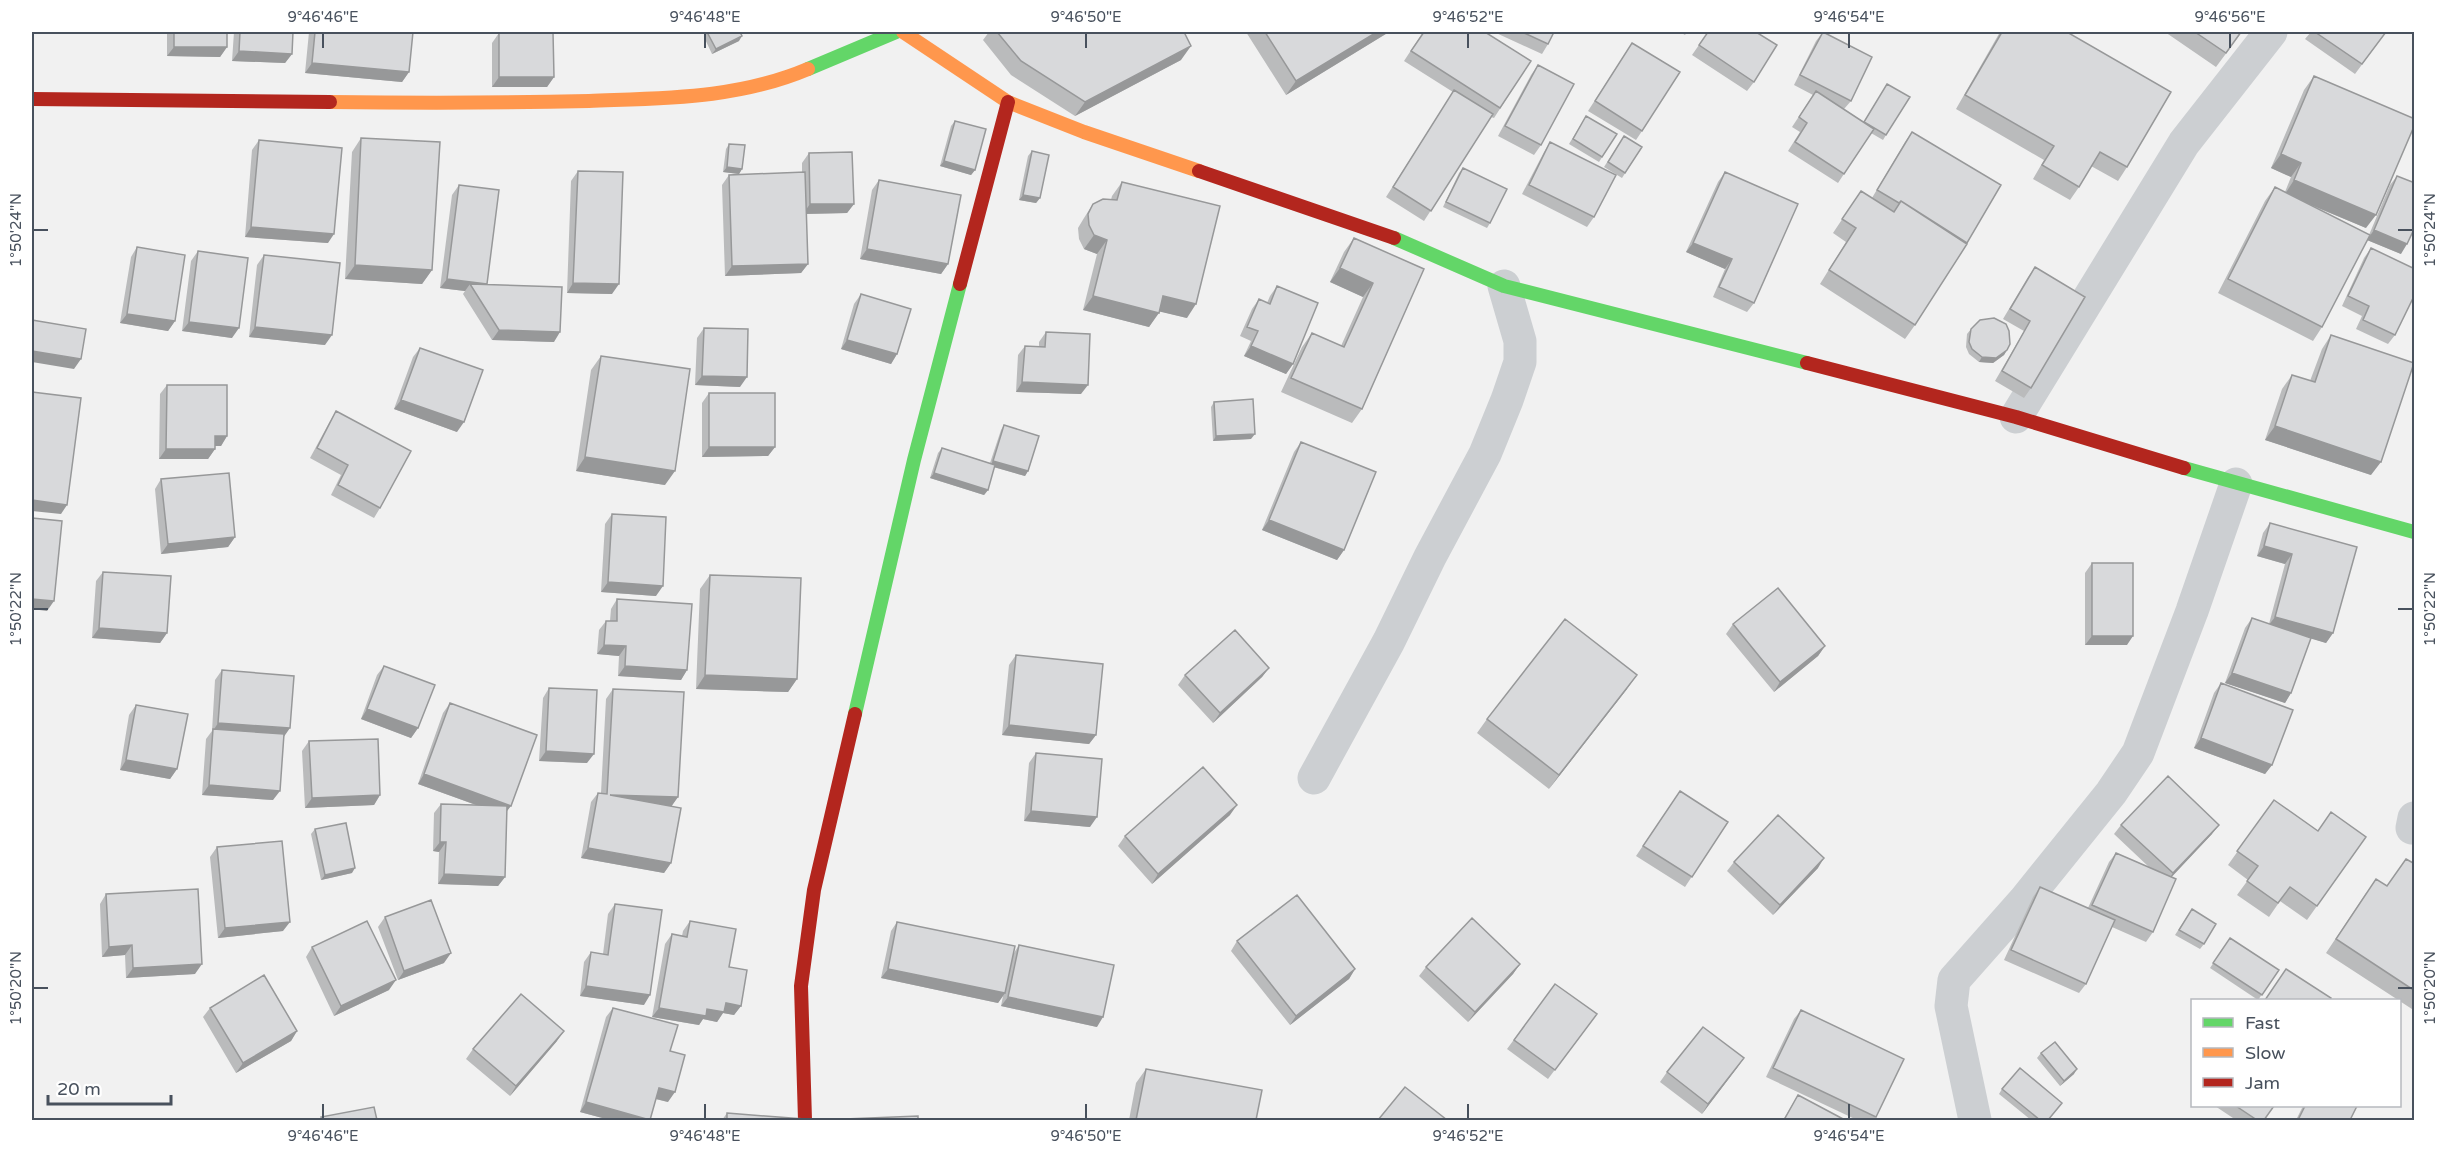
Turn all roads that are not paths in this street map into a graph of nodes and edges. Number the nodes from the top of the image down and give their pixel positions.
1 (897, 32) edge
2 (903, 32) edge
3 (2271, 32) edge
4 (32, 99) edge
5 (1008, 102) junction
6 (1504, 286) junction
7 (2016, 417) junction
8 (2236, 484) junction
9 (2415, 532) edge
10 (1314, 778) dead end
11 (805, 1120) edge
12 (1975, 1120) edge

1 - 4 street
2 - 5 street
3 - 7 street
5 - 6 street
5 - 11 street
6 - 7 street
6 - 10 street
7 - 8 street
8 - 9 street
8 - 12 street

